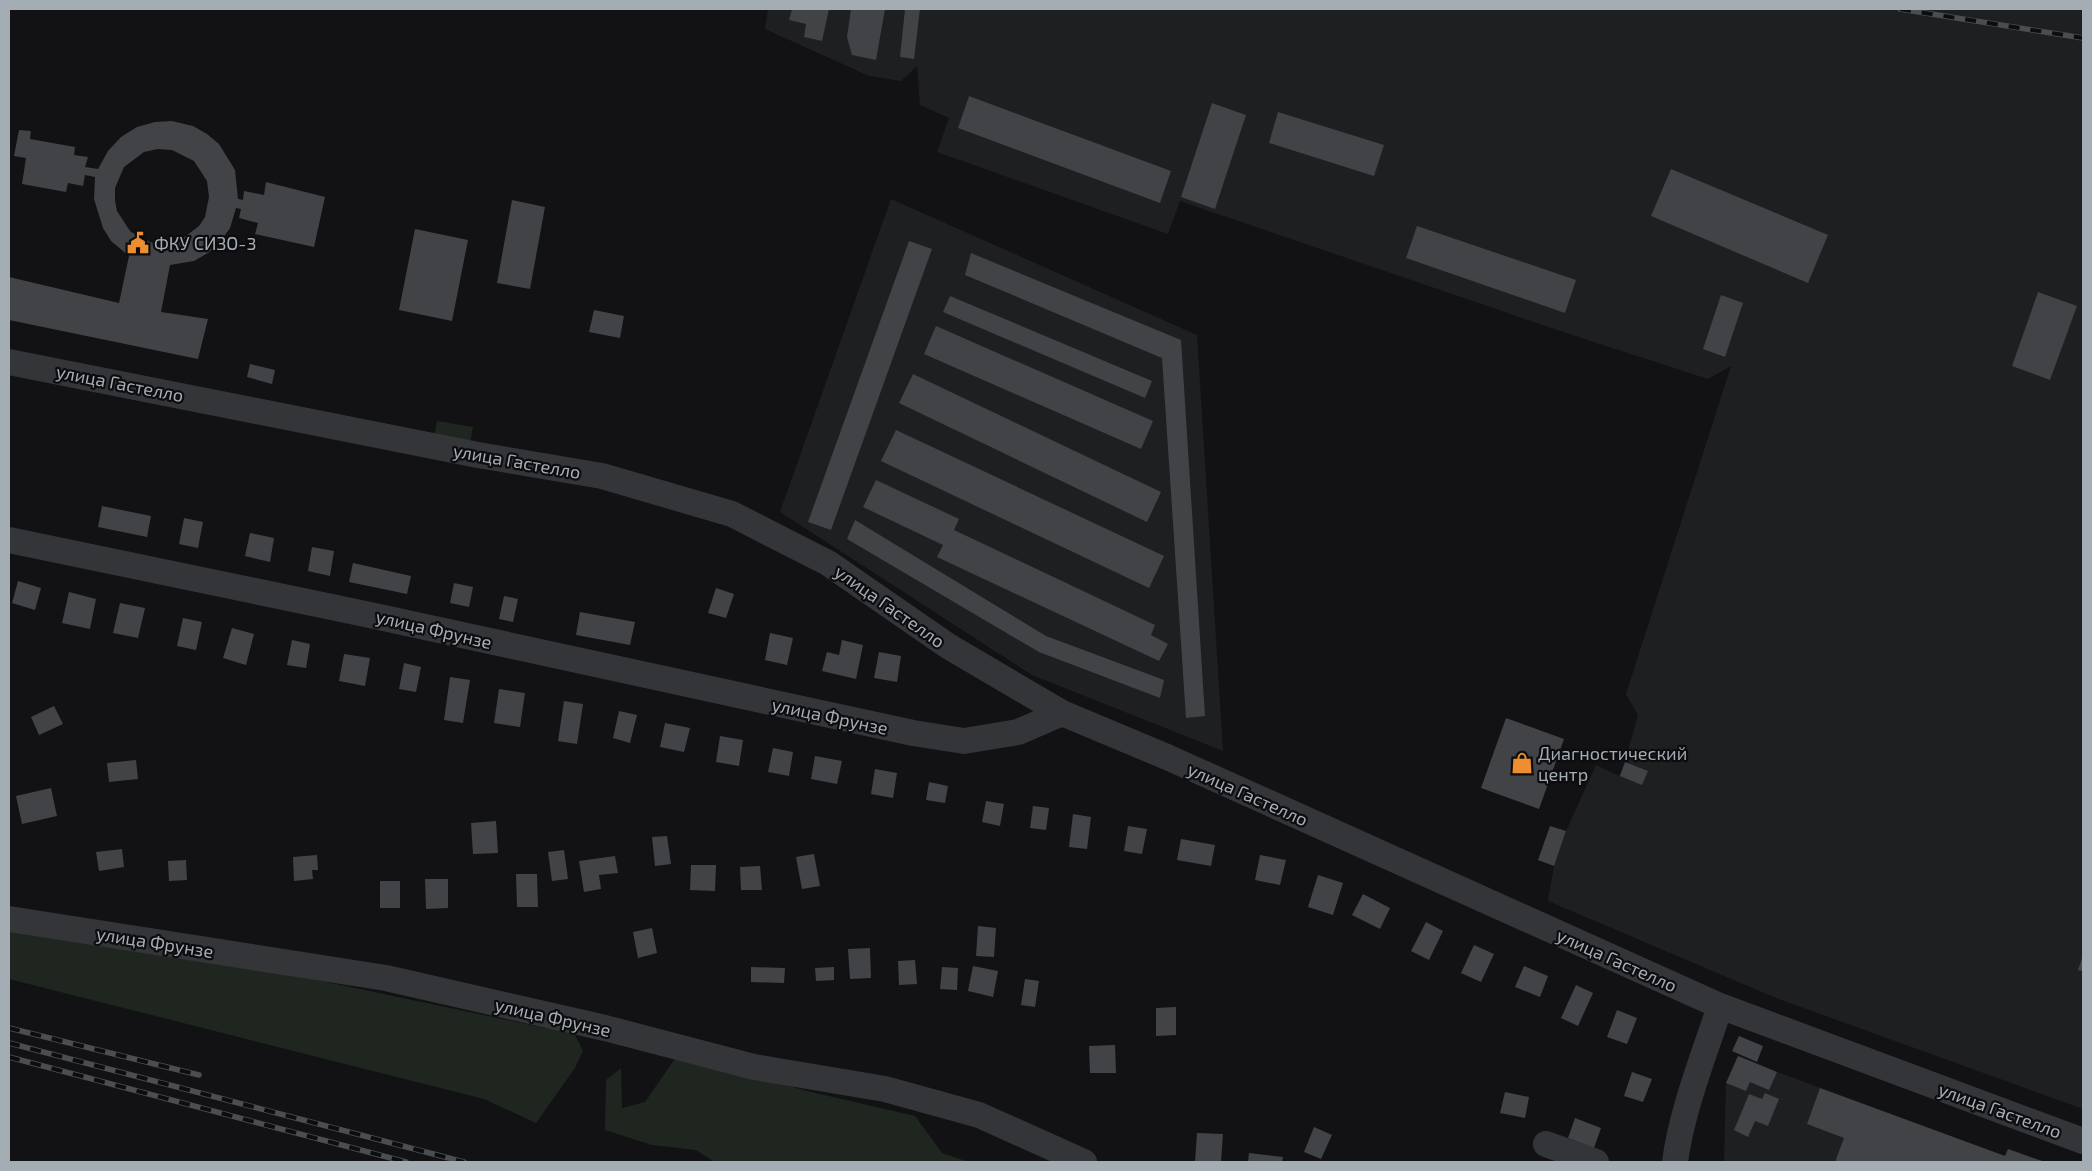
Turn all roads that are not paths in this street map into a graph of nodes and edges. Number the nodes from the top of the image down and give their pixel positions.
1 (9, 362) edge
2 (9, 540) edge
3 (1062, 712) junction
4 (9, 919) edge
5 (1720, 1006) junction
6 (2083, 1141) edge
7 (1546, 1144) dead end
8 (1084, 1162) edge
9 (1596, 1162) edge
10 (1675, 1162) edge

1 - 3 street, улица Гастелло
2 - 3 street, улица Фрунзе
3 - 5 street, улица Гастелло
4 - 8 street, улица Фрунзе
5 - 6 street, улица Гастелло
5 - 10 street
7 - 9 street

